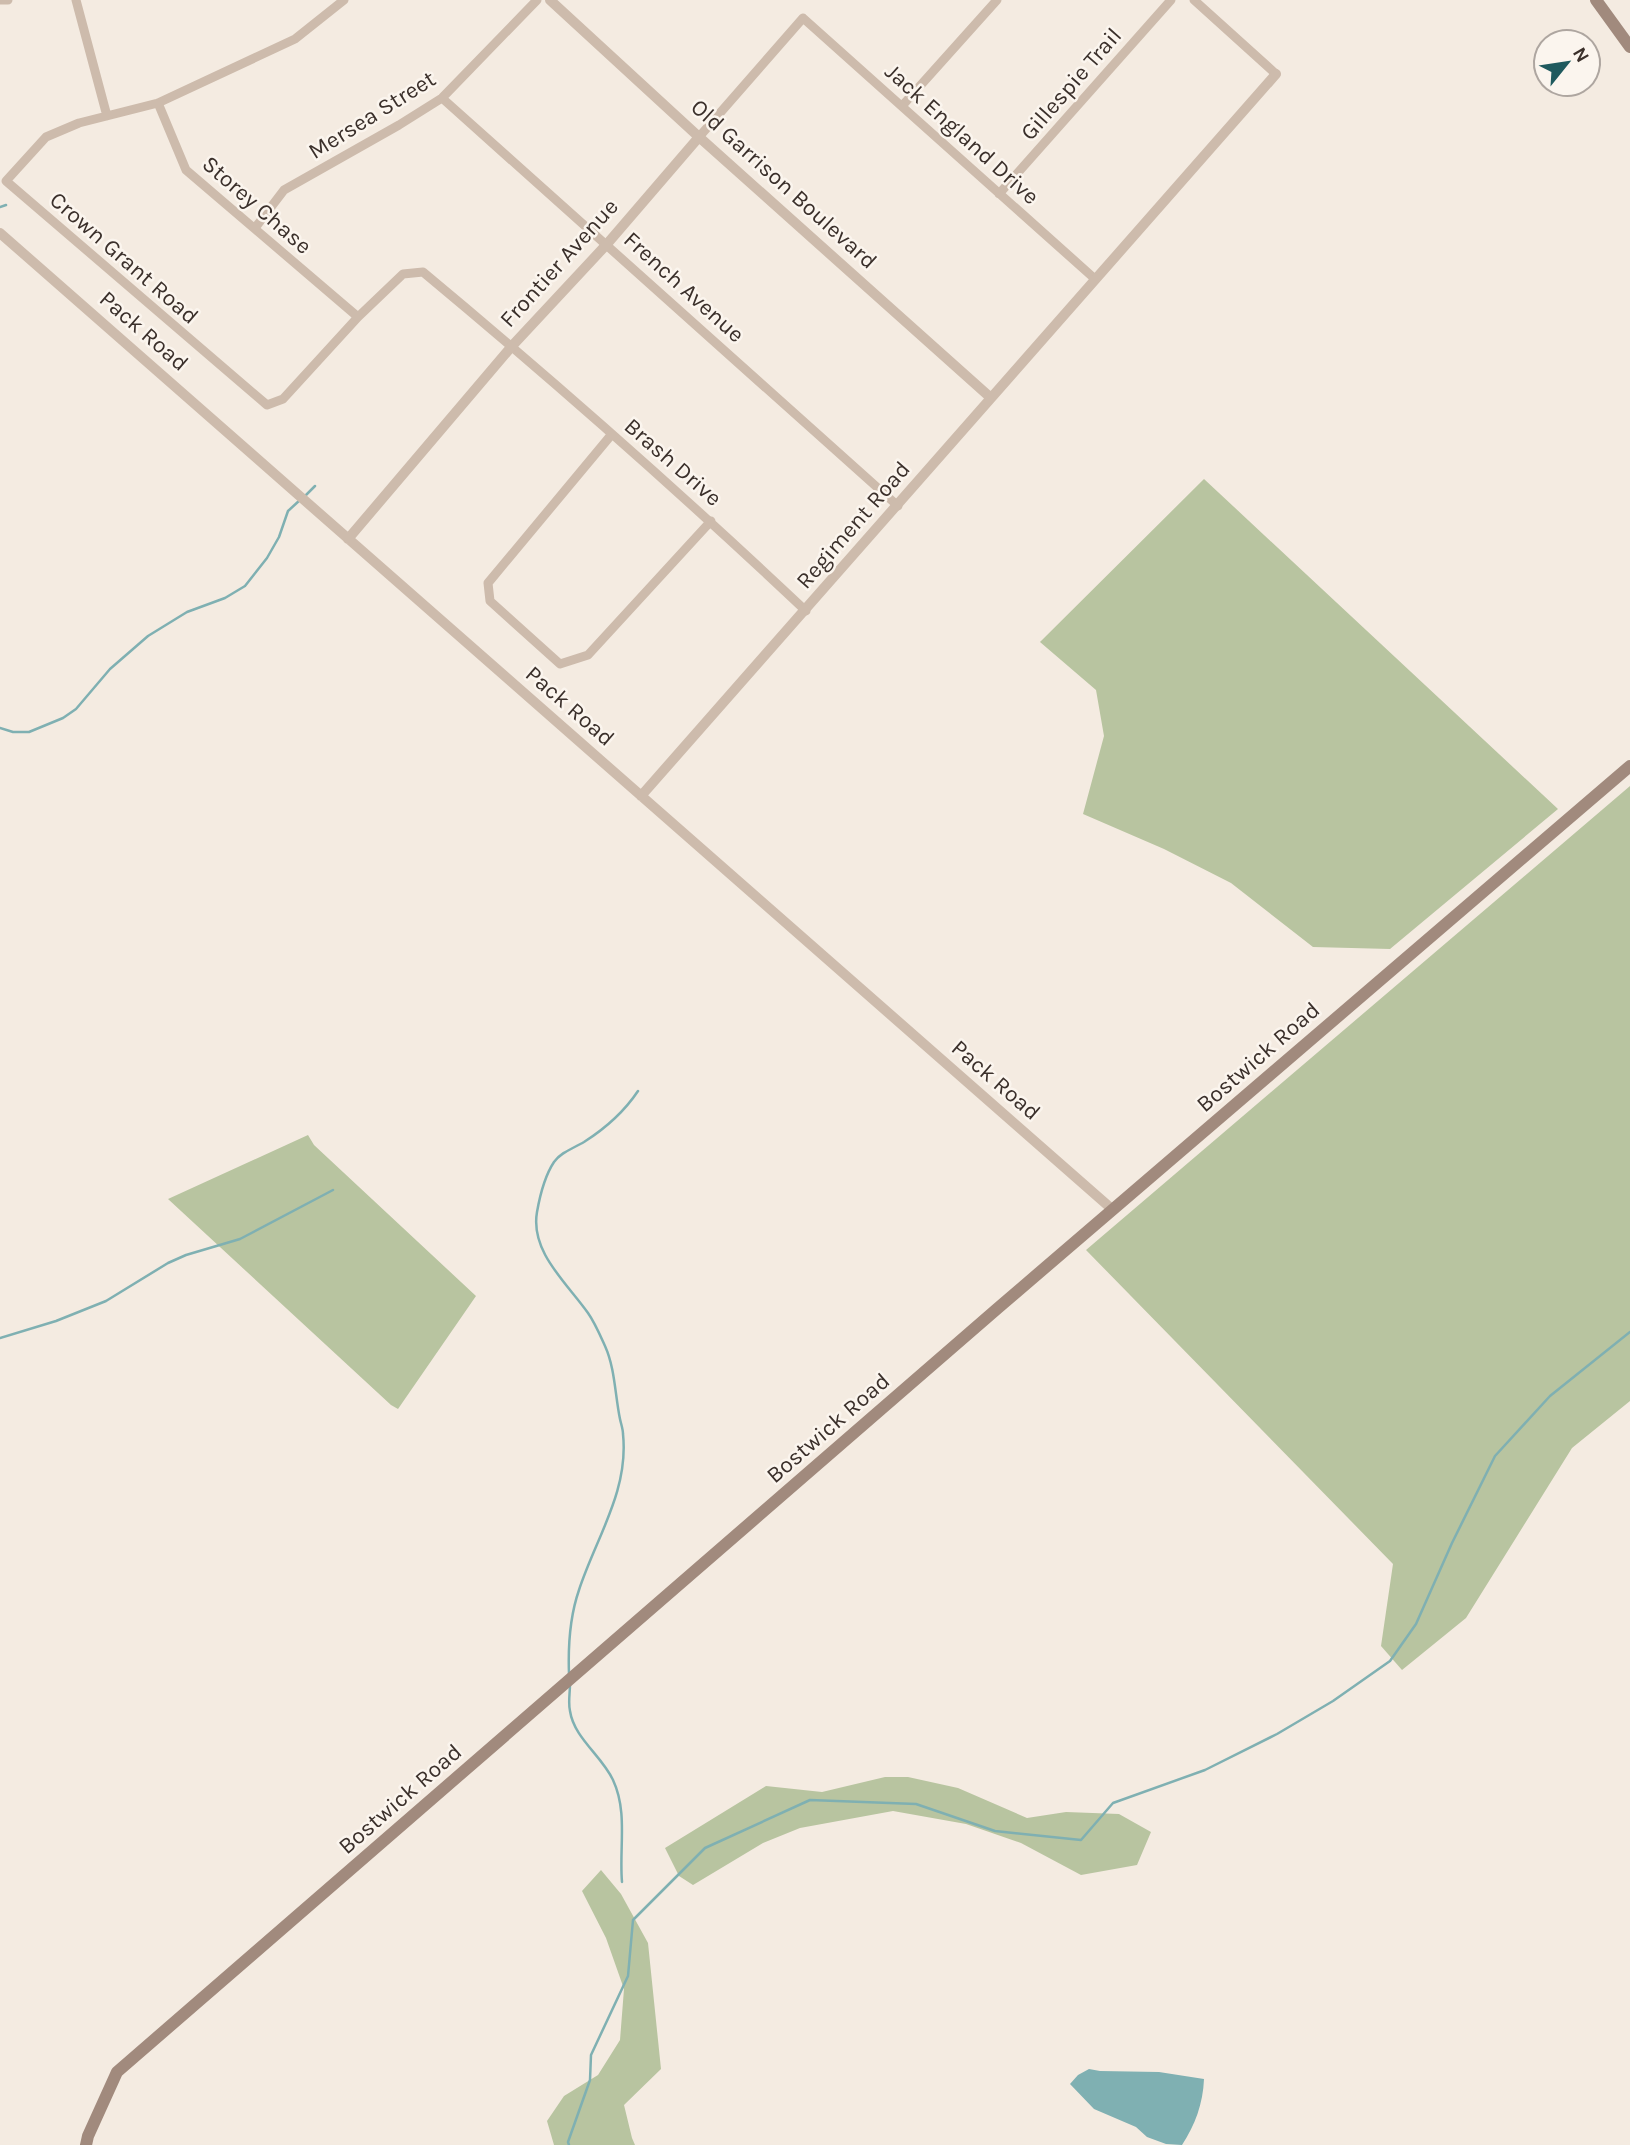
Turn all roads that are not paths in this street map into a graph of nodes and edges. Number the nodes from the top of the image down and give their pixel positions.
1 (0, 0) edge
2 (8, 0) edge
3 (76, 0) edge
4 (344, 0) edge
5 (537, 0) edge
6 (550, 0) edge
7 (997, 0) edge
8 (1171, 0) edge
9 (1194, 0) edge
10 (1596, 0) edge
11 (803, 18) joint
12 (1630, 47) edge
13 (1276, 74) joint
14 (442, 98) junction
15 (158, 103) junction
16 (902, 106) junction
17 (107, 116) junction
18 (699, 137) junction
19 (999, 194) junction
20 (255, 228) junction
21 (0, 233) edge
22 (607, 244) junction
23 (1095, 279) junction
24 (358, 317) junction
25 (512, 346) junction
26 (991, 398) junction
27 (612, 434) junction
28 (898, 506) junction
29 (711, 521) junction
30 (348, 539) junction
31 (806, 611) junction
32 (1630, 766) edge
33 (641, 796) junction
34 (1113, 1210) junction
35 (86, 2145) edge

1 - 2 street
3 - 17 street
4 - 15 street, Crown Grant Road
5 - 14 street, Mersea Street
6 - 18 street, Old Garrison Boulevard
7 - 16 street
8 - 19 street, Gillespie Trail
9 - 13 street
10 - 12 main road
11 - 16 street, Jack England Drive
11 - 18 street, Frontier Avenue
13 - 23 street, Regiment Road
14 - 20 street, Mersea Street
14 - 22 street, French Avenue
15 - 17 street, Crown Grant Road
15 - 20 street, Storey Chase
16 - 19 street, Jack England Drive
17 - 24 street, Crown Grant Road
18 - 22 street, Frontier Avenue
18 - 26 street, Old Garrison Boulevard
19 - 23 street, Jack England Drive
20 - 24 street, Storey Chase
21 - 30 street, Pack Road
22 - 25 street, Frontier Avenue
22 - 28 street, French Avenue
23 - 26 street, Regiment Road
24 - 25 street, Crown Grant Road
25 - 27 street, Brash Drive
25 - 30 street, Frontier Avenue
26 - 28 street, Regiment Road
27 - 29 street, Brash Drive
27 - 29 street
28 - 31 street, Regiment Road
29 - 31 street, Brash Drive
30 - 33 street, Pack Road
31 - 33 street, Regiment Road
32 - 34 main road, Bostwick Road
33 - 34 street, Pack Road
34 - 35 main road, Bostwick Road

